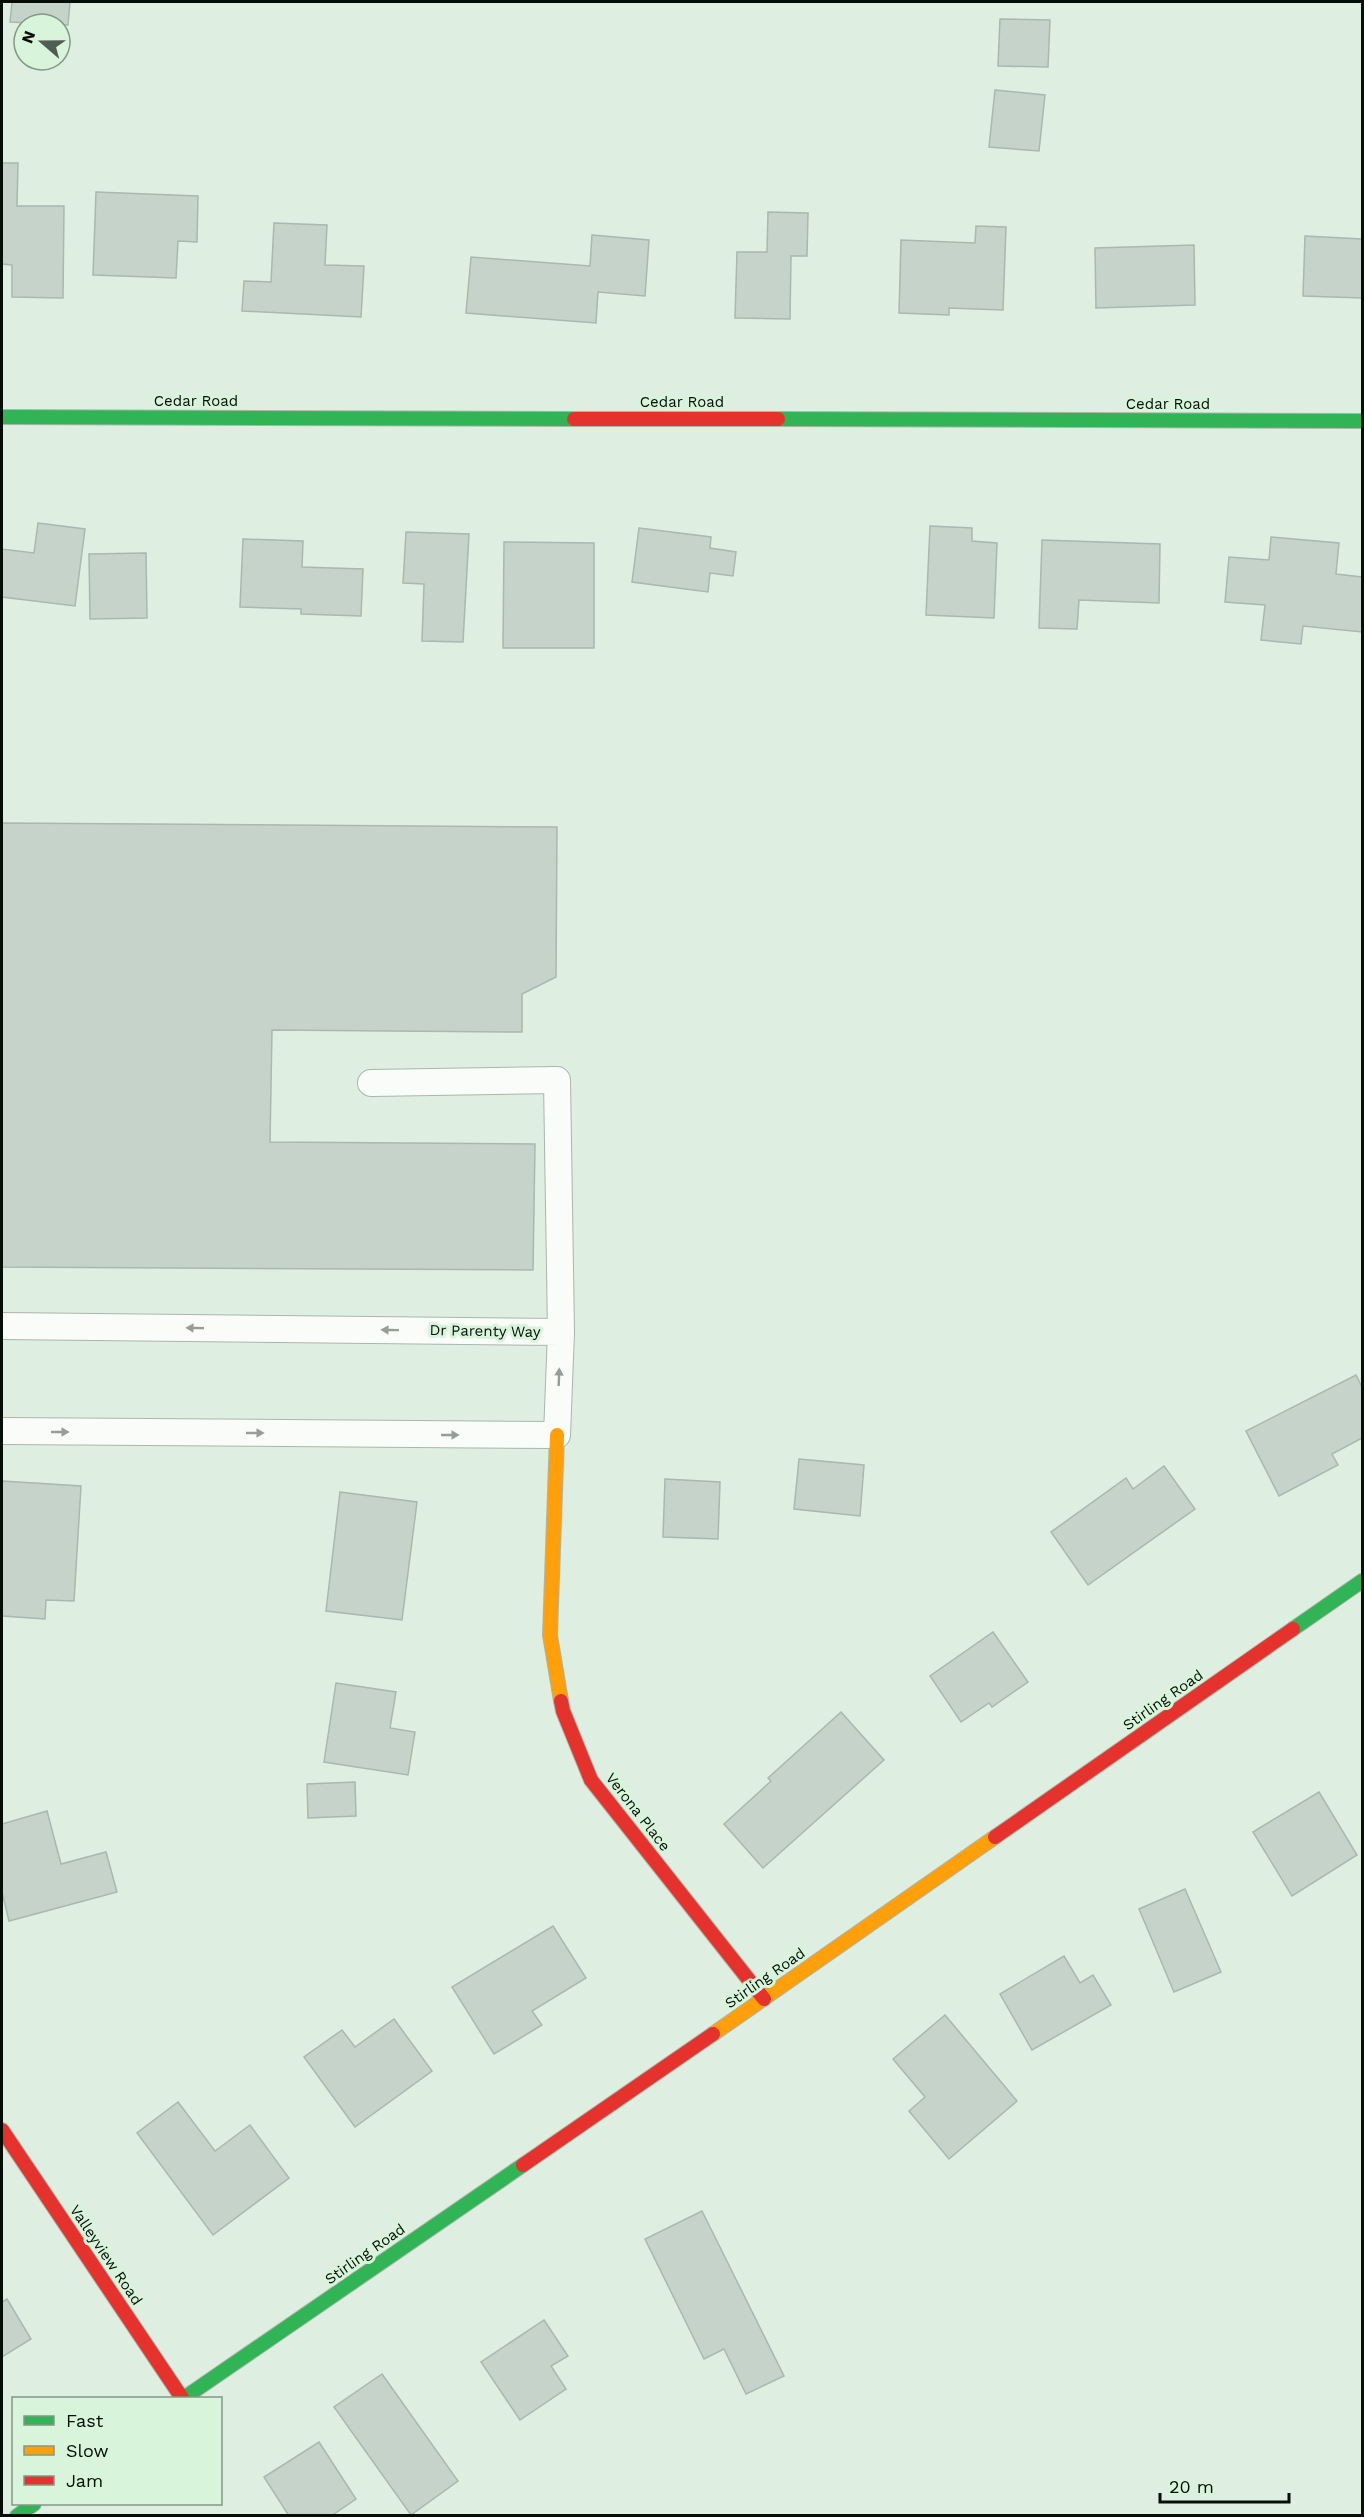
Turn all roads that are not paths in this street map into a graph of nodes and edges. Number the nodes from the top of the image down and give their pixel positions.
1 (2, 417) edge
2 (1362, 421) edge
3 (371, 1083) dead end
4 (2, 1326) edge
5 (561, 1332) junction
6 (2, 1431) edge
7 (557, 1435) junction
8 (1362, 1581) edge
9 (764, 1999) junction
10 (2, 2130) edge
11 (182, 2397) edge
12 (184, 2397) edge
13 (33, 2505) edge
14 (17, 2516) edge

1 - 2 street, Cedar Road
3 - 5 lane
5 -> 4 lane, Dr Parenty Way
7 -> 5 lane, Dr Parenty Way
6 -> 7 lane
7 - 9 street, Verona Place
8 - 9 street, Stirling Road
9 - 12 street, Stirling Road
10 - 11 street, Valleyview Road
13 - 14 street

